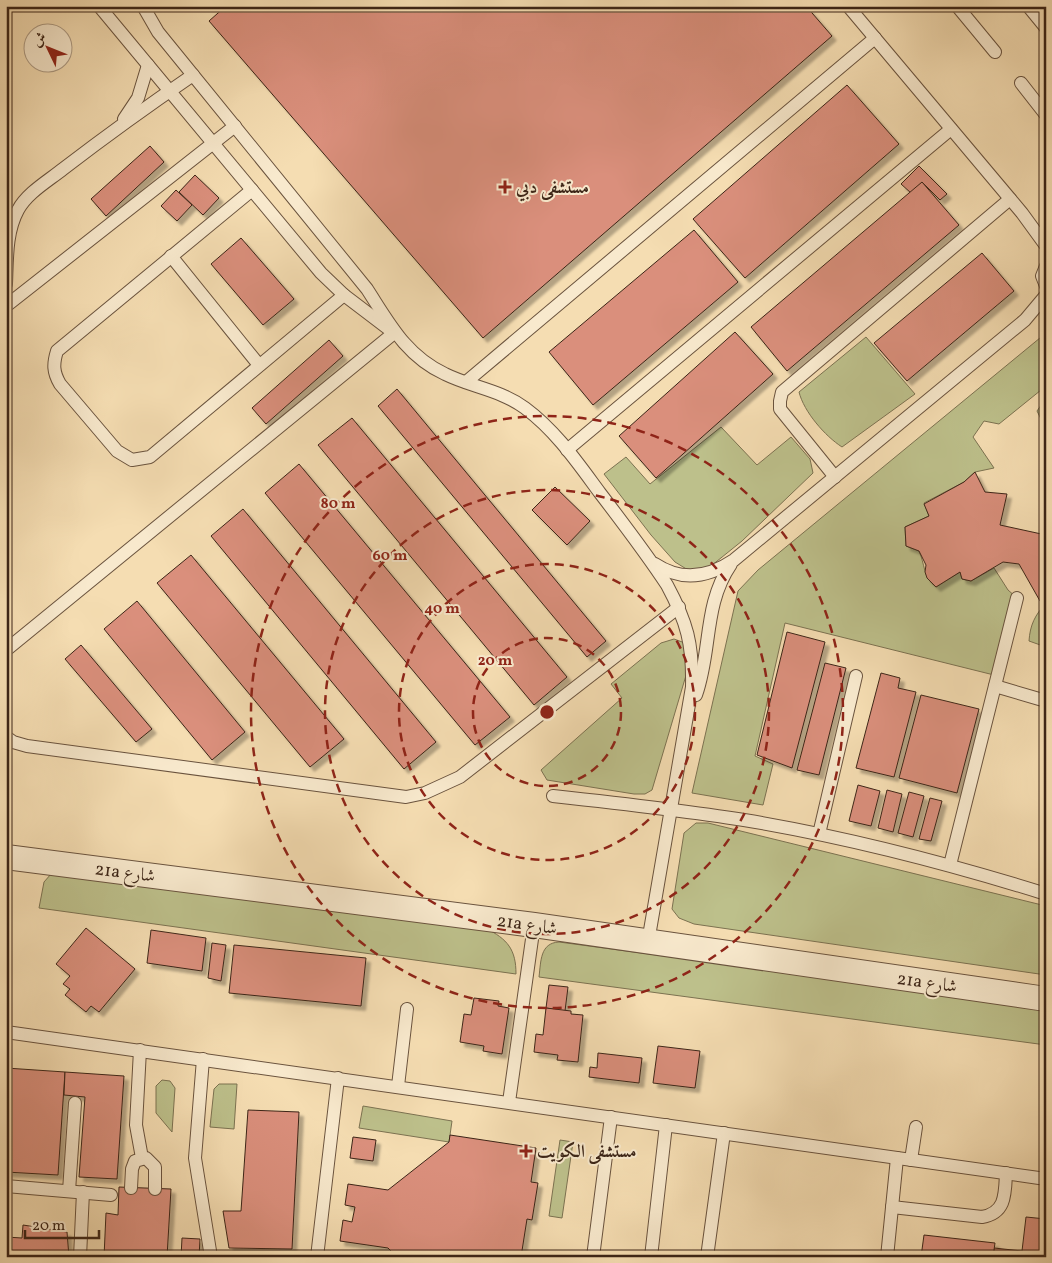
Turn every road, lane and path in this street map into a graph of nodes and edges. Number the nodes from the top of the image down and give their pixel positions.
1 (99, 6) edge
2 (144, 6) edge
3 (848, 6) edge
4 (957, 6) edge
5 (1028, 6) edge
6 (1046, 28) edge
7 (875, 38) junction
8 (994, 52) dead end
9 (148, 65) junction
10 (193, 75) junction
11 (1022, 83) dead end
12 (170, 91) junction
13 (1046, 115) edge
14 (234, 126) junction
15 (117, 128) junction
16 (951, 129) junction
17 (213, 143) junction
18 (252, 190) junction
19 (1010, 199) junction
20 (1046, 246) edge
21 (171, 256) junction
22 (1046, 266) edge
23 (6, 284) edge
24 (1046, 286) edge
25 (344, 295) junction
26 (1046, 295) edge
27 (6, 306) edge
28 (394, 333) junction
29 (259, 365) junction
30 (466, 382) junction
31 (567, 450) junction
32 (835, 476) junction
33 (650, 560) junction
34 (734, 560) junction
35 (1017, 598) dead end
36 (679, 607) junction
37 (6, 650) edge
38 (856, 676) dead end
39 (995, 686) junction
40 (1046, 701) edge
41 (689, 714) junction
42 (6, 737) edge
43 (553, 796) dead end
44 (672, 809) junction
45 (819, 834) junction
46 (6, 856) edge
47 (950, 865) junction
48 (1046, 894) edge
49 (534, 925) junction
50 (648, 942) junction
51 (1046, 999) edge
52 (407, 1009) dead end
53 (7, 1032) edge
54 (140, 1050) junction
55 (203, 1059) junction
56 (338, 1078) junction
57 (398, 1086) junction
58 (74, 1102) dead end
59 (509, 1102) junction
60 (611, 1117) junction
61 (666, 1125) junction
62 (916, 1127) dead end
63 (724, 1133) junction
64 (142, 1158) junction
65 (897, 1158) junction
66 (912, 1160) junction
67 (1006, 1173) junction
68 (1046, 1179) edge
69 (6, 1186) edge
70 (131, 1188) dead end
71 (155, 1189) dead end
72 (69, 1191) junction
73 (83, 1192) junction
74 (111, 1194) dead end
75 (892, 1207) junction
76 (80, 1257) edge
77 (211, 1257) edge
78 (317, 1257) edge
79 (593, 1257) edge
80 (651, 1257) edge
81 (706, 1257) edge
82 (887, 1257) edge

1 - 9 lane
2 - 10 lane
3 - 7 lane
4 - 8 lane
5 - 6 lane
7 - 16 lane
7 - 30 lane
9 - 12 lane
9 - 15 lane
10 - 12 lane
10 - 14 lane
11 - 13 lane
12 - 15 lane
12 - 17 lane
14 - 17 lane
14 - 28 lane
15 - 23 lane
16 - 19 lane
16 - 31 lane
17 - 18 lane
17 - 27 lane
18 - 21 lane
18 - 25 lane
19 - 20 lane
19 - 32 lane
21 - 29 lane
21 - 29 lane
22 - 24 lane
25 - 28 lane
25 - 29 lane
26 - 32 lane
28 - 30 lane
28 - 37 lane
30 - 31 lane
31 - 33 lane
32 - 34 lane
33 - 34 lane
33 - 36 lane
34 - 41 lane
35 - 39 lane
36 - 41 lane
36 - 42 lane
38 - 45 lane
39 - 40 lane
39 - 47 lane
41 - 44 lane
43 - 44 lane
44 - 45 lane
44 - 50 lane
45 - 47 lane
46 - 49 street, 21a شارع
47 - 48 lane
49 - 50 street, 21a شارع
49 - 59 lane
50 - 51 street, 21a شارع
52 - 57 lane
53 - 54 lane
54 - 55 lane
54 - 64 lane
55 - 56 lane
55 - 77 lane
56 - 57 lane
56 - 78 lane
57 - 59 lane
58 - 72 lane
59 - 60 lane
60 - 61 lane
60 - 79 lane
61 - 63 lane
61 - 80 lane
62 - 66 lane
63 - 65 lane
63 - 81 lane
64 - 70 lane
64 - 71 lane
65 - 66 lane
65 - 75 lane
66 - 67 lane
67 - 68 lane
67 - 75 lane
69 - 72 lane
72 - 73 lane
73 - 74 lane
73 - 76 lane
75 - 82 lane

